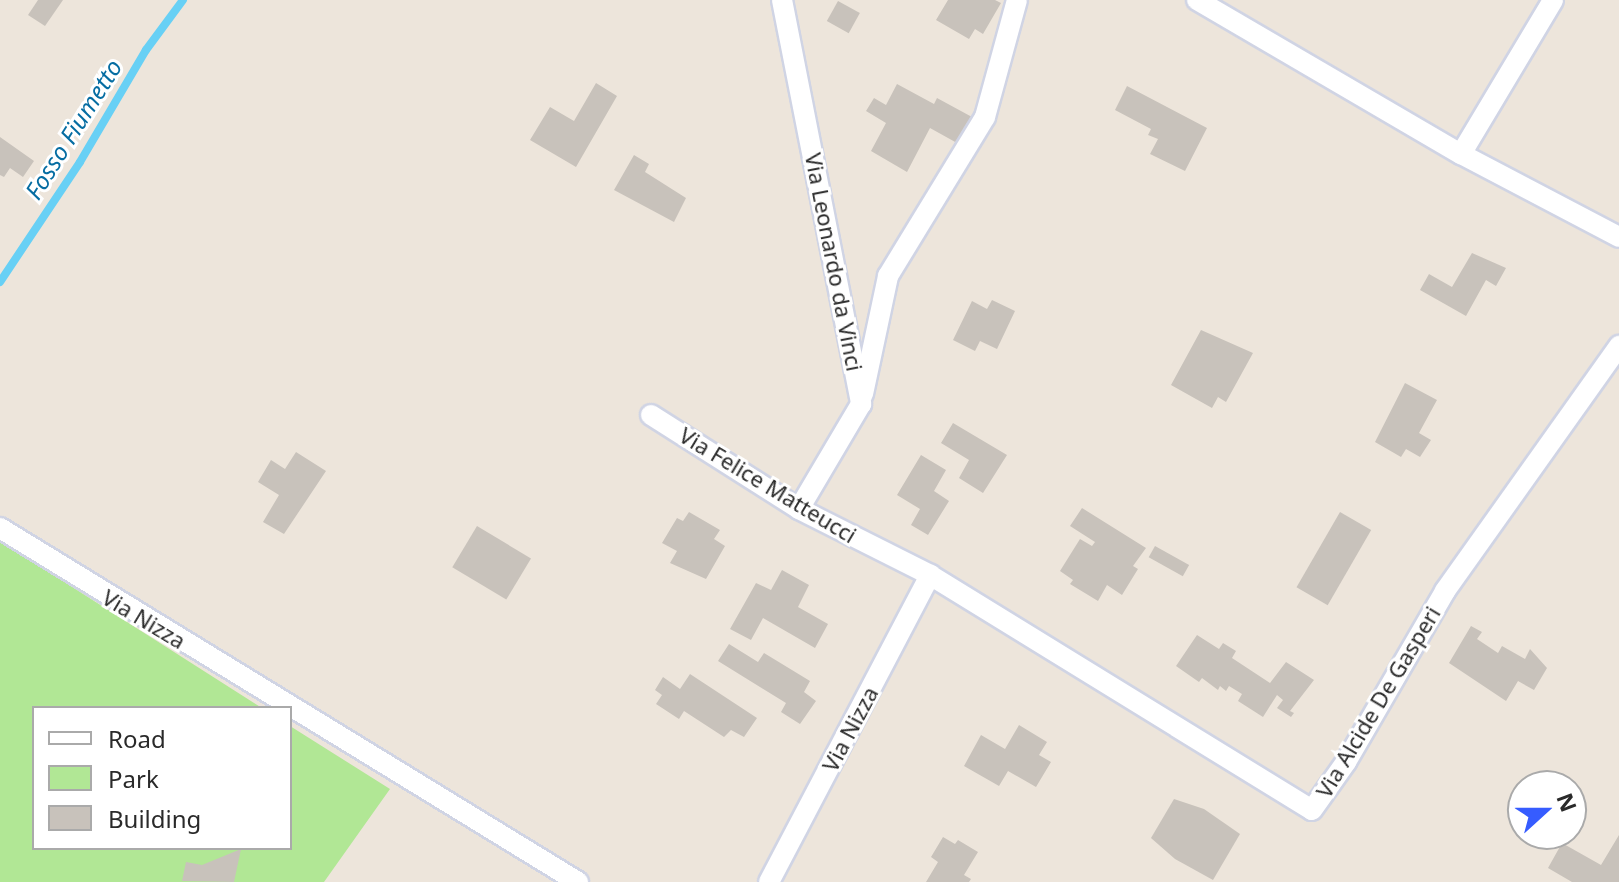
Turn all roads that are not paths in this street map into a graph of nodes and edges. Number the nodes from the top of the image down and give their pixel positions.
1 (782, 0) edge
2 (1017, 0) edge
3 (1197, 0) edge
4 (1553, 0) edge
5 (1461, 154) junction
6 (1619, 237) edge
7 (1619, 346) edge
8 (861, 404) junction
9 (651, 415) dead end
10 (799, 509) junction
11 (0, 528) edge
12 (930, 575) junction
13 (291, 706) edge
14 (292, 707) edge
15 (578, 882) edge
16 (769, 882) edge

1 - 8 street, Via Leonardo da Vinci
2 - 8 street
3 - 5 street
4 - 5 street
5 - 6 street
7 - 12 street, Via Alcide De Gasperi
8 - 10 street
9 - 10 street, Via Felice Matteucci
10 - 12 street, Via Felice Matteucci
11 - 13 street, Via Nizza
12 - 16 street, Via Nizza
14 - 15 street, Via Nizza

